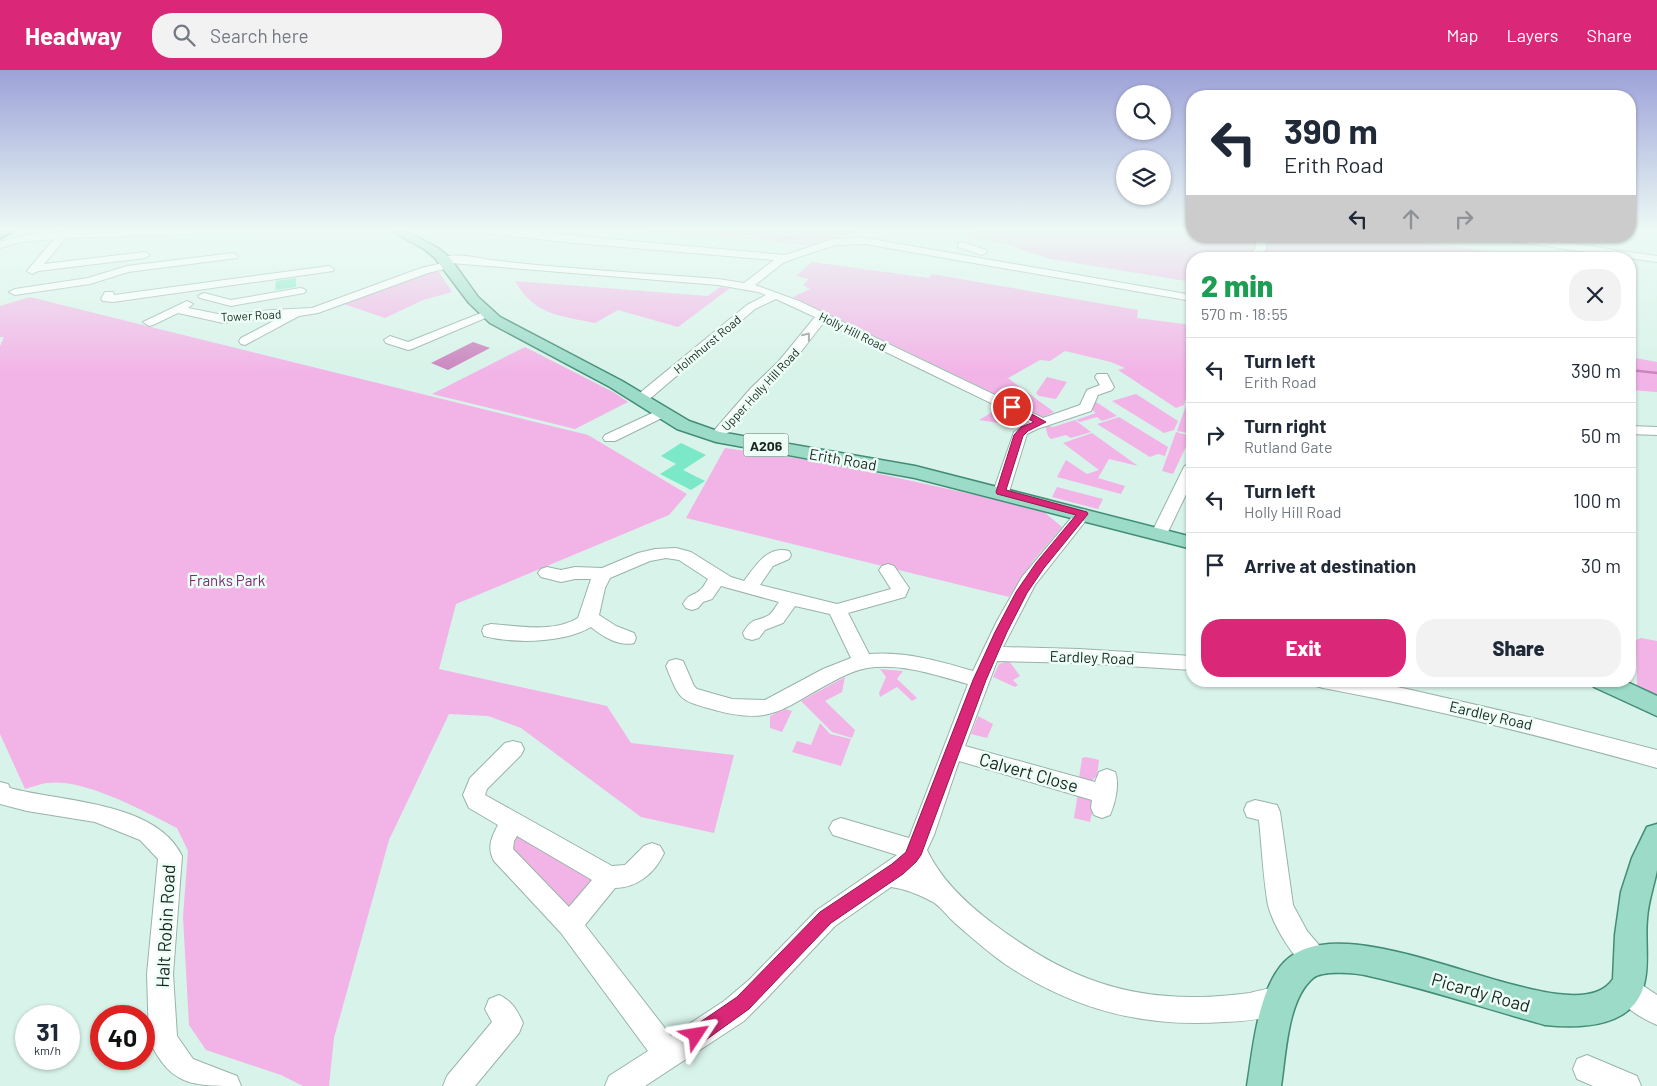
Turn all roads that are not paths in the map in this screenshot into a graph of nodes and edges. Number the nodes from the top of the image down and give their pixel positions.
1 (28, 277) edge
2 (101, 277) edge
3 (272, 277) edge
4 (404, 277) edge
5 (456, 277) edge
6 (659, 277) edge
7 (758, 277) edge
8 (1088, 277) edge
9 (214, 286) junction
10 (747, 286) junction
11 (300, 291) dead end
12 (109, 294) dead end
13 (776, 295) junction
14 (204, 296) junction
15 (1186, 297) edge
16 (177, 309) junction
17 (296, 314) junction
18 (486, 314) junction
19 (822, 317) junction
20 (149, 322) dead end
21 (390, 340) dead end
22 (245, 341) dead end
23 (1102, 377) dead end
24 (641, 399) junction
25 (663, 412) junction
26 (1041, 422) junction
27 (1636, 430) edge
28 (1657, 431) edge
29 (716, 437) junction
30 (610, 438) dead end
31 (1186, 479) edge
32 (1001, 492) junction
33 (1083, 514) junction
34 (1159, 534) junction
35 (1186, 541) edge
36 (783, 555) dead end
37 (888, 570) dead end
38 (547, 573) dead end
39 (604, 574) junction
40 (717, 578) junction
41 (749, 588) junction
42 (791, 598) junction
43 (692, 604) dead end
44 (837, 610) junction
45 (589, 618) junction
46 (491, 632) dead end
47 (752, 633) dead end
48 (627, 638) dead end
49 (992, 654) junction
50 (863, 662) junction
51 (1186, 663) edge
52 (676, 666) dead end
53 (980, 680) junction
54 (1354, 687) edge
55 (1615, 687) edge
56 (1657, 707) edge
57 (512, 749) dead end
58 (953, 751) junction
59 (1657, 760) edge
60 (0, 791) edge
61 (1104, 793) dead end
62 (1269, 812) dead end
63 (513, 823) junction
64 (841, 828) dead end
65 (1657, 836) edge
66 (915, 850) junction
67 (652, 853) dead end
68 (887, 875) junction
69 (609, 877) junction
70 (940, 894) junction
71 (570, 925) junction
72 (1315, 960) junction
73 (1627, 990) junction
74 (1281, 1001) junction
75 (499, 1009) dead end
76 (1657, 1010) edge
77 (667, 1054) junction
78 (1587, 1069) dead end
79 (227, 1086) edge
80 (457, 1086) edge
81 (619, 1086) edge
82 (1264, 1086) edge
83 (1627, 1086) edge

1 - 2 street
3 - 9 street
4 - 17 street, Tower Road
5 - 18 main road, Erith Road / A206
6 - 10 street, Holly Hill Road
7 - 10 street
8 - 15 street
9 - 12 street
9 - 14 street, Tower Road
10 - 13 street, Holly Hill Road
11 - 14 street
13 - 19 street, Holly Hill Road
13 - 24 street, Holmhurst Road
14 - 16 street, Tower Road
16 - 17 street, Tower Road
16 - 20 street, Tower Road
17 - 22 street, Tower Road
18 - 21 street
18 - 24 main road, Erith Road / A206
19 - 26 street, Holly Hill Road
29 -> 19 street, Upper Holly Hill Road
23 - 26 street
24 - 25 main road, Erith Road / A206
25 - 29 main road, Erith Road / A206
25 - 30 street
26 - 32 street
27 - 28 street
29 - 32 main road, Erith Road / A206
31 - 34 street
32 - 33 main road, Erith Road / A206
33 - 34 main road, Erith Road / A206
33 - 49 street
34 - 35 main road, Erith Road / A206
36 - 41 street
37 - 44 street
38 - 39 street
39 - 40 street
39 - 45 street
40 - 41 street
40 - 43 street
41 - 42 street
42 - 44 street
42 - 47 street
44 - 50 street
45 - 46 street
45 - 48 street
49 - 51 street, Eardley Road
49 - 53 street
50 - 52 street
50 - 53 street
53 - 58 street
54 - 59 street, Eardley Road
55 - 56 main road
57 - 63 street
58 - 61 street, Calvert Close
58 - 66 street
60 - 79 street, Halt Robin Road
62 - 72 street
63 - 69 street
63 - 71 street
64 - 66 street
65 - 73 main road
66 - 68 street
66 - 70 street
67 - 69 street
68 - 70 street
68 - 77 street
69 - 71 street
70 - 74 street
71 - 77 street
72 - 73 main road, Picardy Road
72 - 74 main road
73 - 76 street
74 - 82 main road
75 - 80 street
77 - 81 street
78 - 83 street

